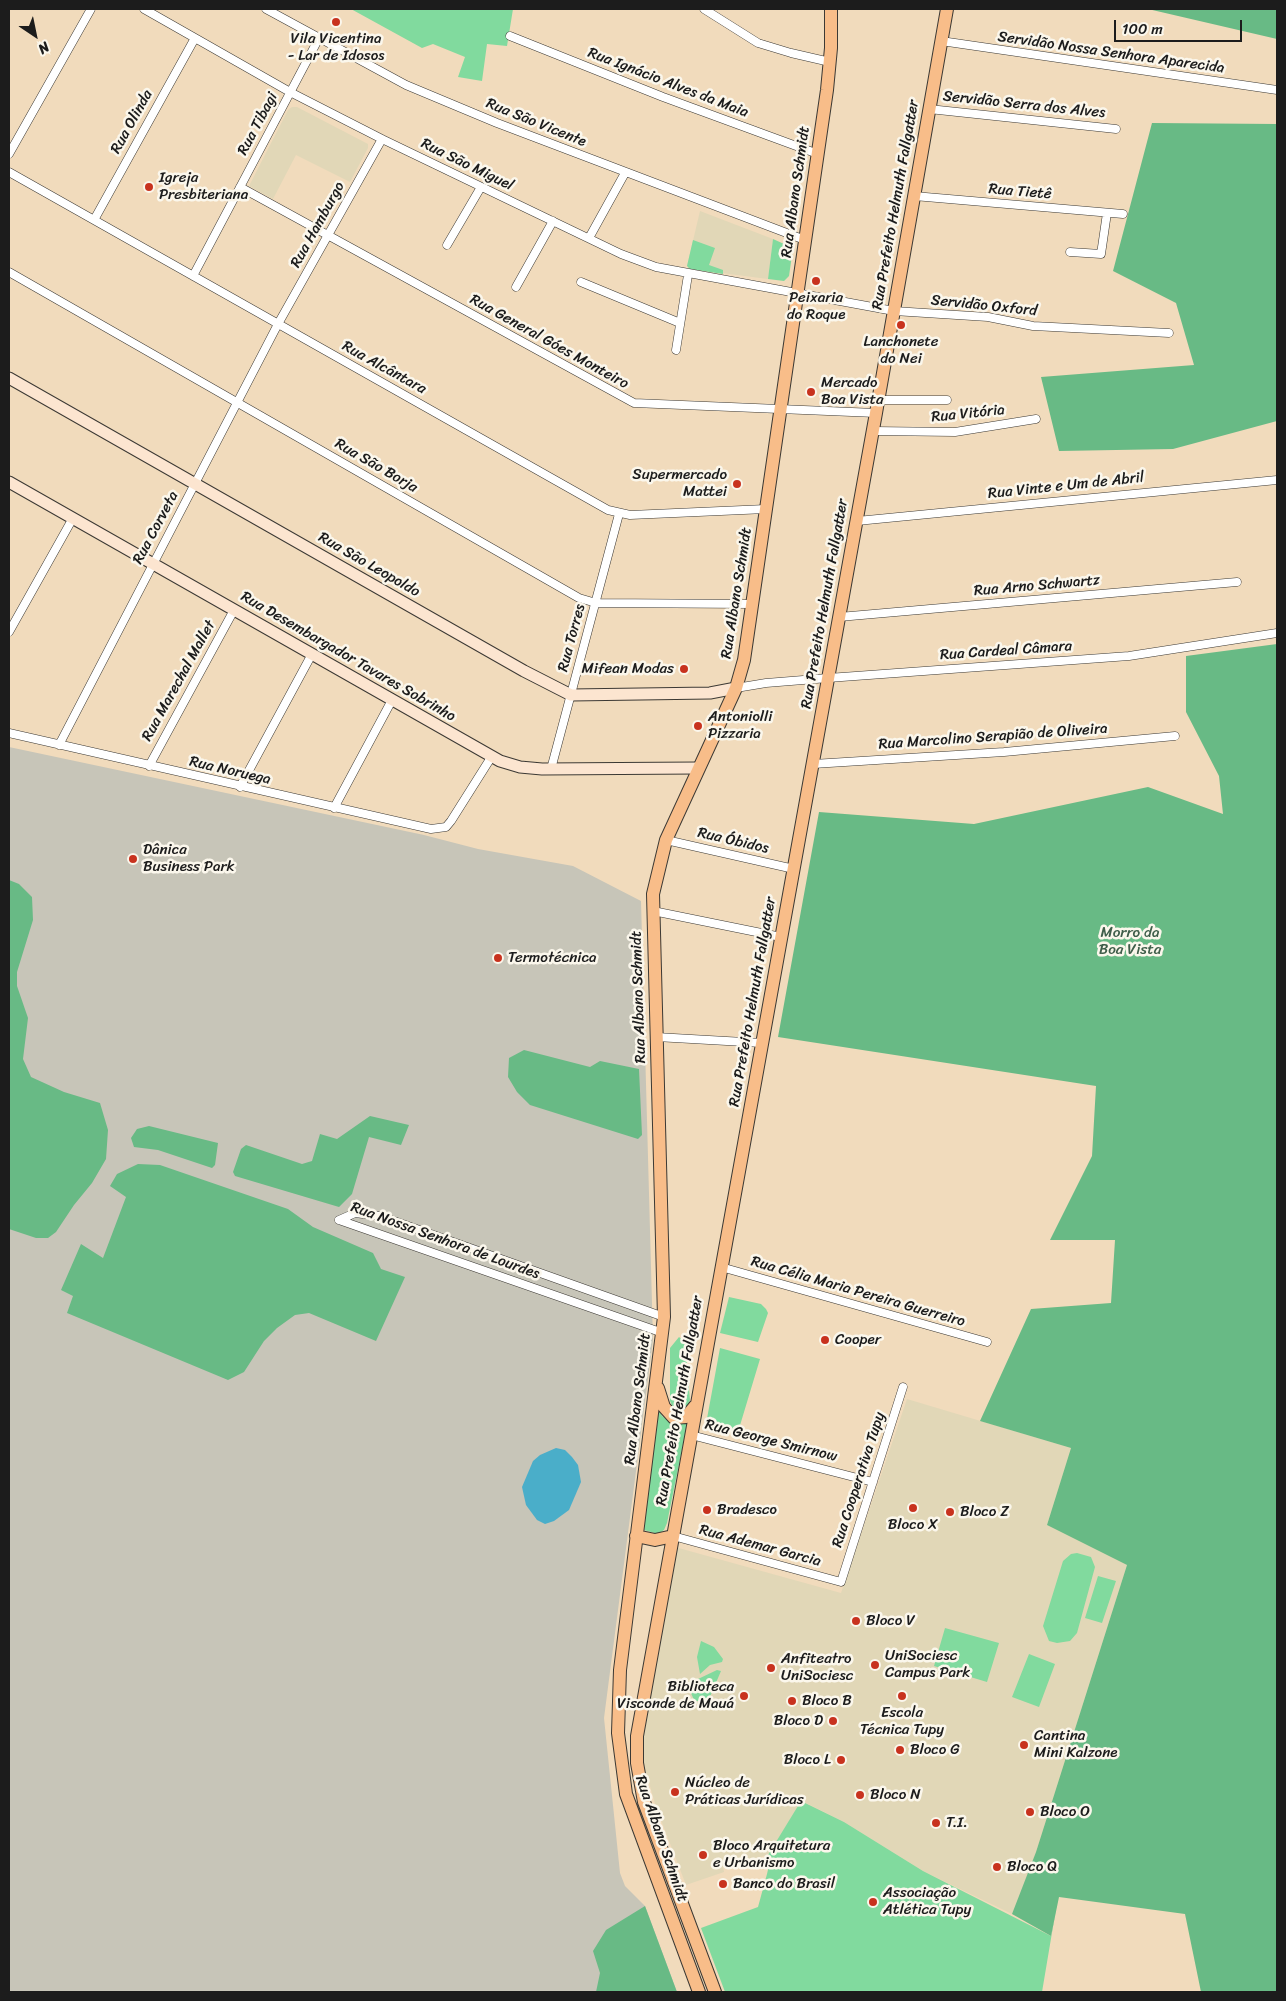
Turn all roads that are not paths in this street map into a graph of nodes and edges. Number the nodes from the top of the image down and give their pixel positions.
1 (91, 9) edge
2 (144, 9) edge
3 (266, 9) edge
4 (704, 9) edge
5 (831, 9) edge
6 (947, 9) edge
7 (510, 36) dead end
8 (195, 38) junction
9 (319, 38) junction
10 (941, 41) junction
11 (830, 62) junction
12 (1277, 90) edge
13 (290, 92) junction
14 (929, 109) junction
15 (1116, 129) dead end
16 (382, 139) junction
17 (9, 154) edge
18 (818, 154) junction
19 (9, 172) edge
20 (626, 172) junction
21 (482, 187) junction
22 (240, 188) junction
23 (914, 196) junction
24 (1107, 213) junction
25 (1123, 214) dead end
26 (94, 220) junction
27 (553, 221) junction
28 (328, 236) junction
29 (588, 238) junction
30 (805, 240) junction
31 (446, 245) dead end
32 (1070, 252) dead end
33 (9, 272) edge
34 (688, 275) junction
35 (193, 276) junction
36 (581, 282) dead end
37 (516, 287) dead end
38 (798, 292) junction
39 (894, 311) junction
40 (680, 323) junction
41 (278, 324) junction
42 (1169, 333) dead end
43 (676, 350) dead end
44 (9, 378) edge
45 (878, 400) junction
46 (947, 400) dead end
47 (237, 402) junction
48 (780, 410) junction
49 (876, 414) junction
50 (1036, 419) dead end
51 (873, 431) junction
52 (1277, 480) edge
53 (9, 482) edge
54 (195, 484) junction
55 (766, 509) junction
56 (619, 514) junction
57 (73, 518) junction
58 (857, 521) junction
59 (153, 564) junction
60 (1237, 582) dead end
61 (596, 603) junction
62 (752, 604) junction
63 (234, 610) junction
64 (839, 617) junction
65 (9, 632) edge
66 (1277, 633) edge
67 (312, 654) junction
68 (828, 678) junction
69 (736, 688) junction
70 (571, 695) junction
71 (392, 700) junction
72 (9, 733) edge
73 (1175, 736) dead end
74 (59, 745) junction
75 (492, 756) junction
76 (812, 764) junction
77 (149, 766) junction
78 (698, 768) junction
79 (551, 769) junction
80 (240, 787) junction
81 (334, 808) junction
82 (666, 840) junction
83 (794, 869) junction
84 (653, 911) junction
85 (781, 937) junction
86 (656, 1037) junction
87 (762, 1043) junction
88 (450, 1242) junction
89 (445, 1256) junction
90 (721, 1267) junction
91 (664, 1317) junction
92 (663, 1333) junction
93 (987, 1342) dead end
94 (657, 1373) junction
95 (903, 1387) dead end
96 (696, 1404) junction
97 (691, 1435) junction
98 (873, 1482) junction
99 (636, 1536) junction
100 (672, 1536) junction
101 (841, 1582) joint
102 (699, 1992) edge
103 (715, 1992) edge

1 - 17 street
2 - 8 street, Rua São Miguel
3 - 9 street, Rua São Vicente
4 - 11 street
5 - 11 main road, Rua Albano Schmidt
6 - 10 main road, Rua Prefeito Helmuth Fallgatter
7 - 18 street, Rua Ignácio Alves da Maia
8 - 13 street, Rua São Miguel
8 - 26 street, Rua Olinda
9 - 13 street, Rua Tibagi
9 - 20 street, Rua São Vicente
10 - 12 street, Servidão Nossa Senhora Aparecida
10 - 14 main road, Rua Prefeito Helmuth Fallgatter
11 - 18 main road, Rua Albano Schmidt
13 - 16 street, Rua São Miguel
13 - 22 street, Rua Tibagi
14 - 15 street, Servidão Serra dos Alves
14 - 23 main road, Rua Prefeito Helmuth Fallgatter
16 - 21 street, Rua São Miguel
16 - 28 street, Rua Hamburgo
18 - 30 main road, Rua Albano Schmidt
19 - 26 street, Rua Alcântara
20 - 29 street
20 - 30 street, Rua São Vicente
21 - 27 street, Rua São Miguel
21 - 31 street
22 - 28 street, Rua General Góes Monteiro
22 - 35 street, Rua Tibagi
23 - 24 street, Rua Tietê
23 - 39 main road, Rua Prefeito Helmuth Fallgatter
24 - 25 street, Rua Tietê
24 - 32 street
26 - 35 street, Rua Alcântara
27 - 29 street, Rua São Miguel
27 - 37 street
28 - 41 street, Rua Hamburgo
28 - 48 street, Rua General Góes Monteiro
29 - 34 street, Rua São Miguel
30 - 38 main road, Rua Albano Schmidt
33 - 47 street, Rua São Borja
34 - 38 street, Rua São Miguel
34 - 40 street
35 - 41 street, Rua Alcântara
36 - 40 street
38 - 39 street, Servidão Oxford
38 - 48 main road, Rua Albano Schmidt
39 - 42 street, Servidão Oxford
39 - 45 main road, Rua Prefeito Helmuth Fallgatter
40 - 43 street
41 - 47 street, Rua Corveta
41 - 56 street, Rua Alcântara
44 - 54 street, Rua São Leopoldo
45 - 46 street
45 - 49 main road, Rua Prefeito Helmuth Fallgatter
47 - 54 street, Rua Corveta
47 - 61 street, Rua São Borja
48 - 49 street, Rua General Góes Monteiro
48 - 55 main road, Rua Albano Schmidt
49 - 51 main road, Rua Prefeito Helmuth Fallgatter
50 - 51 street, Rua Vitória
51 - 58 main road, Rua Prefeito Helmuth Fallgatter
52 - 58 street, Rua Vinte e Um de Abril
53 - 57 street, Rua Desembargador Tavares Sobrinho
54 - 59 street, Rua Corveta
54 - 70 street, Rua São Leopoldo
55 - 56 street, Rua Alcântara
55 - 62 main road, Rua Albano Schmidt
56 - 61 street, Rua Torres
57 - 59 street, Rua Desembargador Tavares Sobrinho
57 - 65 street
58 - 64 main road, Rua Prefeito Helmuth Fallgatter
59 - 63 street, Rua Desembargador Tavares Sobrinho
59 - 74 street, Rua Corveta
60 - 64 street, Rua Arno Schwartz
61 - 62 street, Rua São Borja
61 - 70 street, Rua Torres
62 - 69 main road, Rua Albano Schmidt
63 - 67 street, Rua Desembargador Tavares Sobrinho
63 - 77 street, Rua Marechal Mallet
64 - 68 main road, Rua Prefeito Helmuth Fallgatter
66 - 68 street, Rua Cardeal Câmara
67 - 71 street, Rua Desembargador Tavares Sobrinho
67 - 80 street
68 - 69 street, Rua Cardeal Câmara
68 - 76 main road, Rua Prefeito Helmuth Fallgatter
69 - 70 street, Rua São Leopoldo
69 - 78 main road, Rua Albano Schmidt
70 - 79 street, Rua Torres
71 - 75 street, Rua Desembargador Tavares Sobrinho
71 - 81 street
72 - 74 street, Rua Noruega
73 - 76 street, Rua Marcolino Serapião de Oliveira
74 - 77 street, Rua Noruega
75 - 79 street, Rua Desembargador Tavares Sobrinho
75 - 81 street, Rua Noruega
76 - 83 main road, Rua Prefeito Helmuth Fallgatter
77 - 80 street, Rua Noruega
78 - 79 street, Rua Desembargador Tavares Sobrinho
78 - 82 main road, Rua Albano Schmidt
80 - 81 street, Rua Noruega
82 - 83 street, Rua Óbidos
82 - 84 main road, Rua Albano Schmidt
83 - 85 main road, Rua Prefeito Helmuth Fallgatter
84 - 85 street
84 - 86 main road, Rua Albano Schmidt
85 - 87 main road, Rua Prefeito Helmuth Fallgatter
86 - 87 street
86 - 91 main road, Rua Albano Schmidt
87 - 90 main road, Rua Prefeito Helmuth Fallgatter
88 - 89 street
88 - 89 street, Rua Nossa Senhora de Lourdes
88 - 91 street, Rua Nossa Senhora de Lourdes
89 - 92 street, Rua Nossa Senhora de Lourdes
90 - 93 street, Rua Célia Maria Pereira Guerreiro
90 - 96 main road, Rua Prefeito Helmuth Fallgatter
91 - 92 main road, Rua Albano Schmidt
92 - 94 main road, Rua Albano Schmidt
94 - 96 main road
94 - 99 main road, Rua Albano Schmidt
95 - 98 street, Rua Cooperativa Tupy
96 - 97 main road, Rua Prefeito Helmuth Fallgatter
97 - 98 street, Rua George Smirnow
97 - 100 main road, Rua Prefeito Helmuth Fallgatter
98 - 101 street, Rua Cooperativa Tupy
99 - 100 main road
99 - 102 main road, Rua Albano Schmidt
100 - 101 street, Rua Ademar Garcia
100 - 103 main road, Rua Prefeito Helmuth Fallgatter

